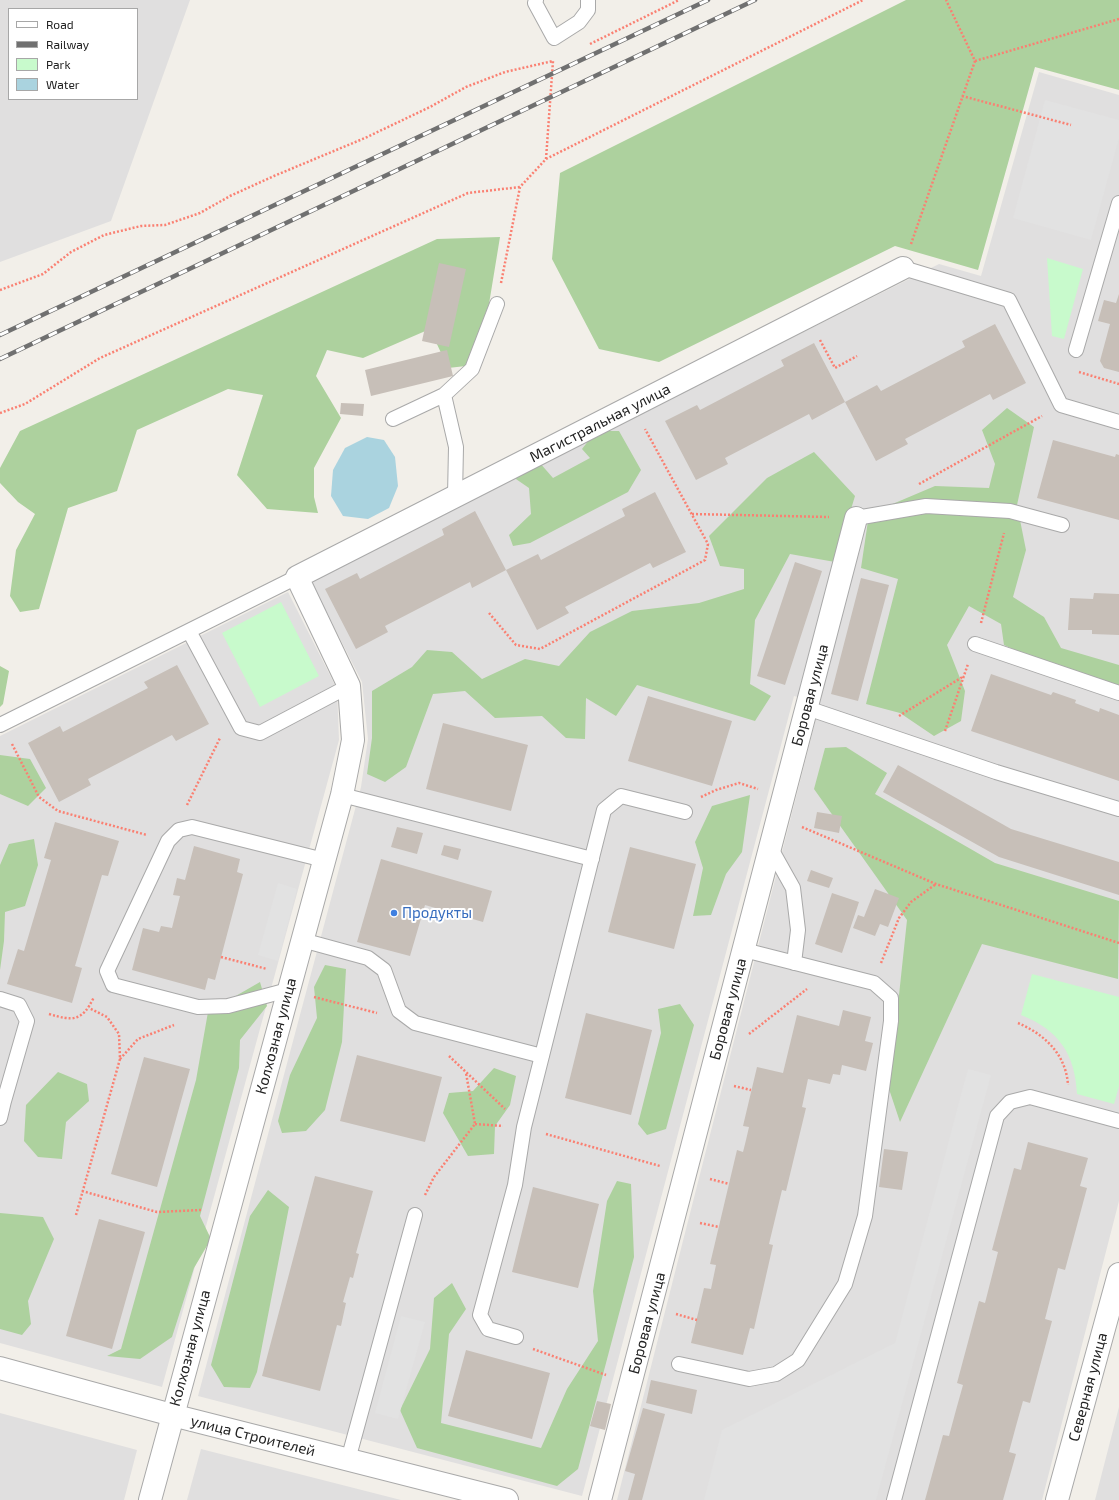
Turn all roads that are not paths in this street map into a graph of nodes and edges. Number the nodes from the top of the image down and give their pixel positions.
1 (536, 0) edge
2 (588, 0) edge
3 (1119, 204) edge
4 (903, 268) joint
5 (498, 304) road end
6 (1076, 350) dead end
7 (444, 395) junction
8 (393, 419) dead end
9 (1119, 422) edge
10 (455, 496) junction
11 (856, 518) joint
12 (1062, 525) dead end
13 (296, 577) junction
14 (189, 631) junction
15 (975, 644) dead end
16 (349, 686) junction
17 (1119, 694) edge
18 (806, 708) junction
19 (1, 725) edge
20 (342, 795) junction
21 (1119, 809) edge
22 (685, 812) road end
23 (770, 848) junction
24 (592, 859) junction
25 (324, 860) junction
26 (302, 940) junction
27 (744, 950) junction
28 (794, 963) junction
29 (290, 983) junction
30 (0, 999) edge
31 (542, 1056) junction
32 (0, 1118) edge
33 (1119, 1121) edge
34 (415, 1215) road end
35 (1119, 1274) edge
36 (516, 1336) road end
37 (679, 1364) dead end
38 (0, 1368) edge
39 (172, 1415) junction
40 (348, 1460) junction
41 (150, 1500) edge
42 (507, 1500) edge
43 (600, 1500) edge
44 (894, 1500) edge
45 (1057, 1500) edge

1 - 2 lane
3 - 6 lane
4 - 9 lane
4 - 10 street, Магистральная улица
5 - 7 lane
7 - 8 lane
7 - 10 lane
10 - 13 street, Магистральная улица
11 - 12 lane
11 - 18 street, Боровая улица
13 - 14 lane
13 - 16 street, Колхозная улица
14 - 16 lane
14 - 19 lane
15 - 17 lane
16 - 20 street, Колхозная улица
18 - 21 lane
18 - 23 street, Боровая улица
20 - 24 lane
20 - 25 street, Колхозная улица
22 - 24 lane
23 - 27 street, Боровая улица
23 - 28 lane
24 - 31 lane
25 - 26 street, Колхозная улица
25 - 29 lane
26 - 29 street, Колхозная улица
26 - 31 lane
27 - 28 lane
27 - 43 street, Боровая улица
28 - 37 lane
29 - 39 street, Колхозная улица
30 - 32 lane
31 - 36 lane
33 - 44 lane
34 - 40 lane
35 - 45 street, Северная улица
38 - 39 street, улица Строителей
39 - 40 street, улица Строителей
39 - 41 street, Колхозная улица
40 - 42 street, улица Строителей

